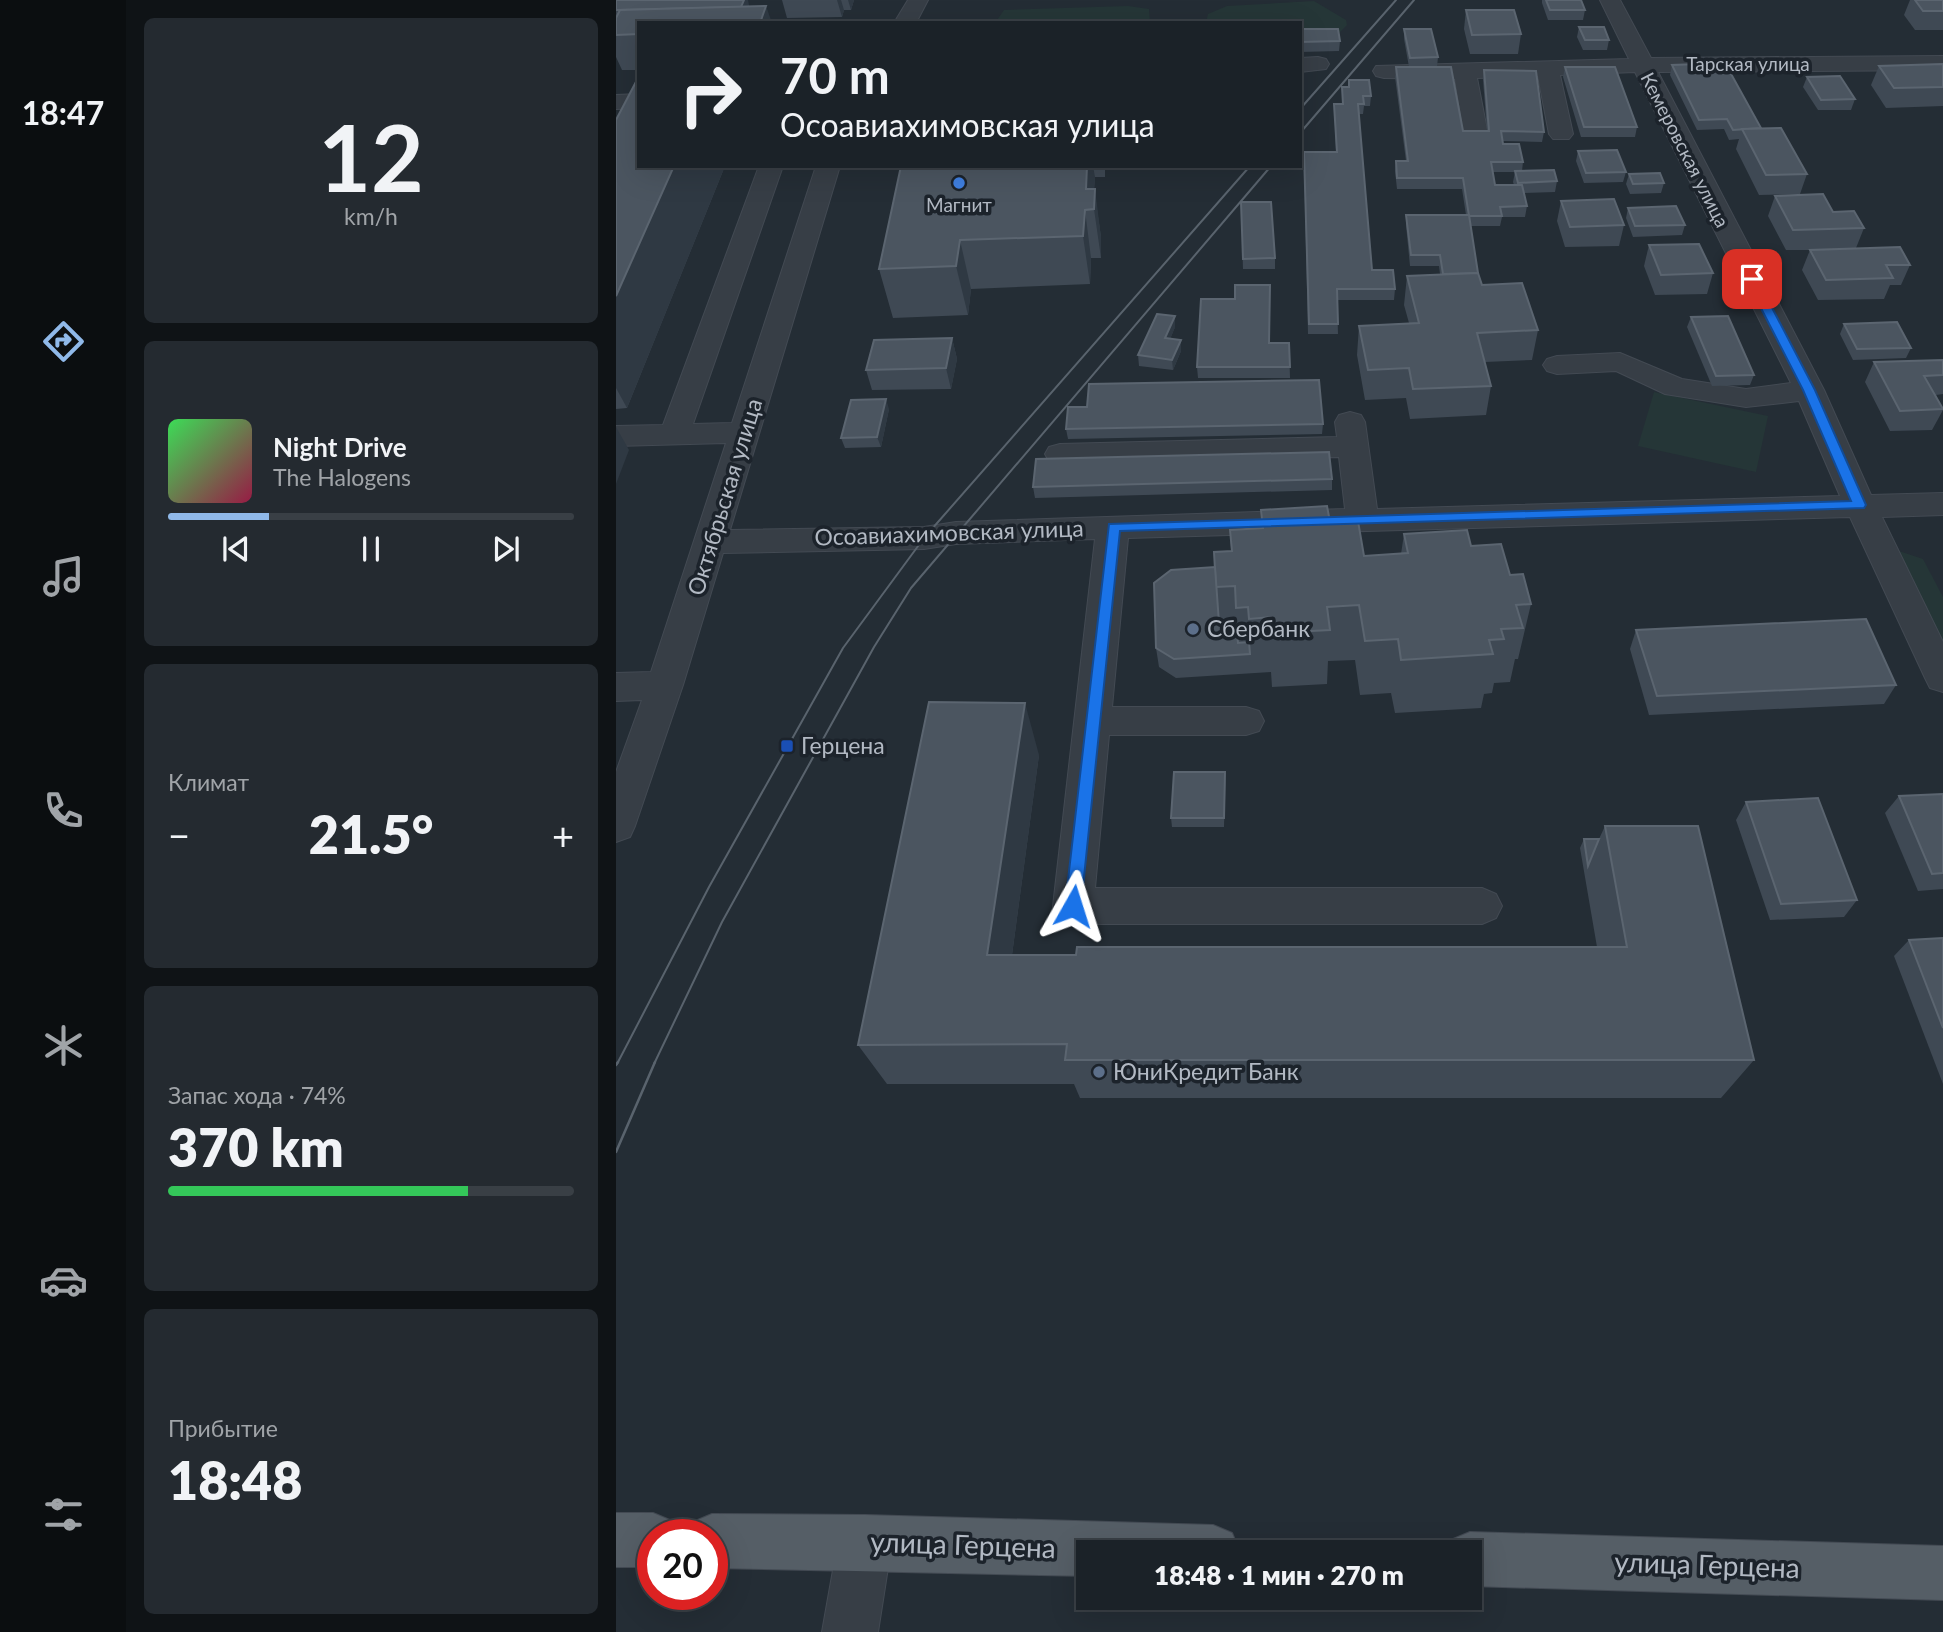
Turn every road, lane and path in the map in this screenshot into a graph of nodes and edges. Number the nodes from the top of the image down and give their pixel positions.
1 (920, 0) edge
2 (1610, 0) edge
3 (906, 21) edge
4 (1943, 63) edge
5 (1642, 65) junction
6 (1548, 69) junction
7 (1384, 71) dead end
8 (1465, 72) junction
9 (1562, 134) dead end
10 (1476, 135) edge
11 (770, 168) edge
12 (827, 168) edge
13 (1557, 365) dead end
14 (1809, 390) junction
15 (745, 433) junction
16 (675, 435) junction
17 (616, 436) edge
18 (1060, 454) dead end
19 (1943, 504) edge
20 (1860, 505) junction
21 (1362, 520) junction
22 (1113, 527) junction
23 (711, 542) junction
24 (1943, 678) edge
25 (665, 685) junction
26 (616, 687) edge
27 (1093, 721) junction
28 (1246, 721) dead end
29 (616, 825) edge
30 (1482, 906) dead end
31 (616, 1540) edge
32 (637, 1540) edge
33 (728, 1541) edge
34 (865, 1542) junction
35 (1076, 1548) edge
36 (1482, 1559) edge
37 (1943, 1573) edge
38 (850, 1632) edge

1 - 3 street
2 - 5 street, Кемеровская улица
4 - 5 street, Тарская улица
5 - 6 street, Тарская улица
5 - 14 street, Кемеровская улица
6 - 8 street, Тарская улица
6 - 9 street
7 - 8 street, Тарская улица
8 - 10 street
11 - 16 street
12 - 15 street, Октябрьская улица
13 - 14 street
14 - 20 street, Кемеровская улица
15 - 16 street
15 - 23 street, Октябрьская улица
16 - 17 street
18 - 21 street
19 - 20 street, Осоавиахимовская улица
20 - 21 street, Осоавиахимовская улица
20 - 24 street, Кемеровская улица
21 - 22 street, Осоавиахимовская улица
22 - 23 street, Осоавиахимовская улица
22 - 27 street
23 - 25 street, Октябрьская улица
25 - 26 street
25 - 29 street, Октябрьская улица
27 - 28 street
27 - 30 street
31 - 32 main road
33 - 34 main road, улица Герцена
34 - 35 main road, улица Герцена
34 - 38 street
36 - 37 main road, улица Герцена

